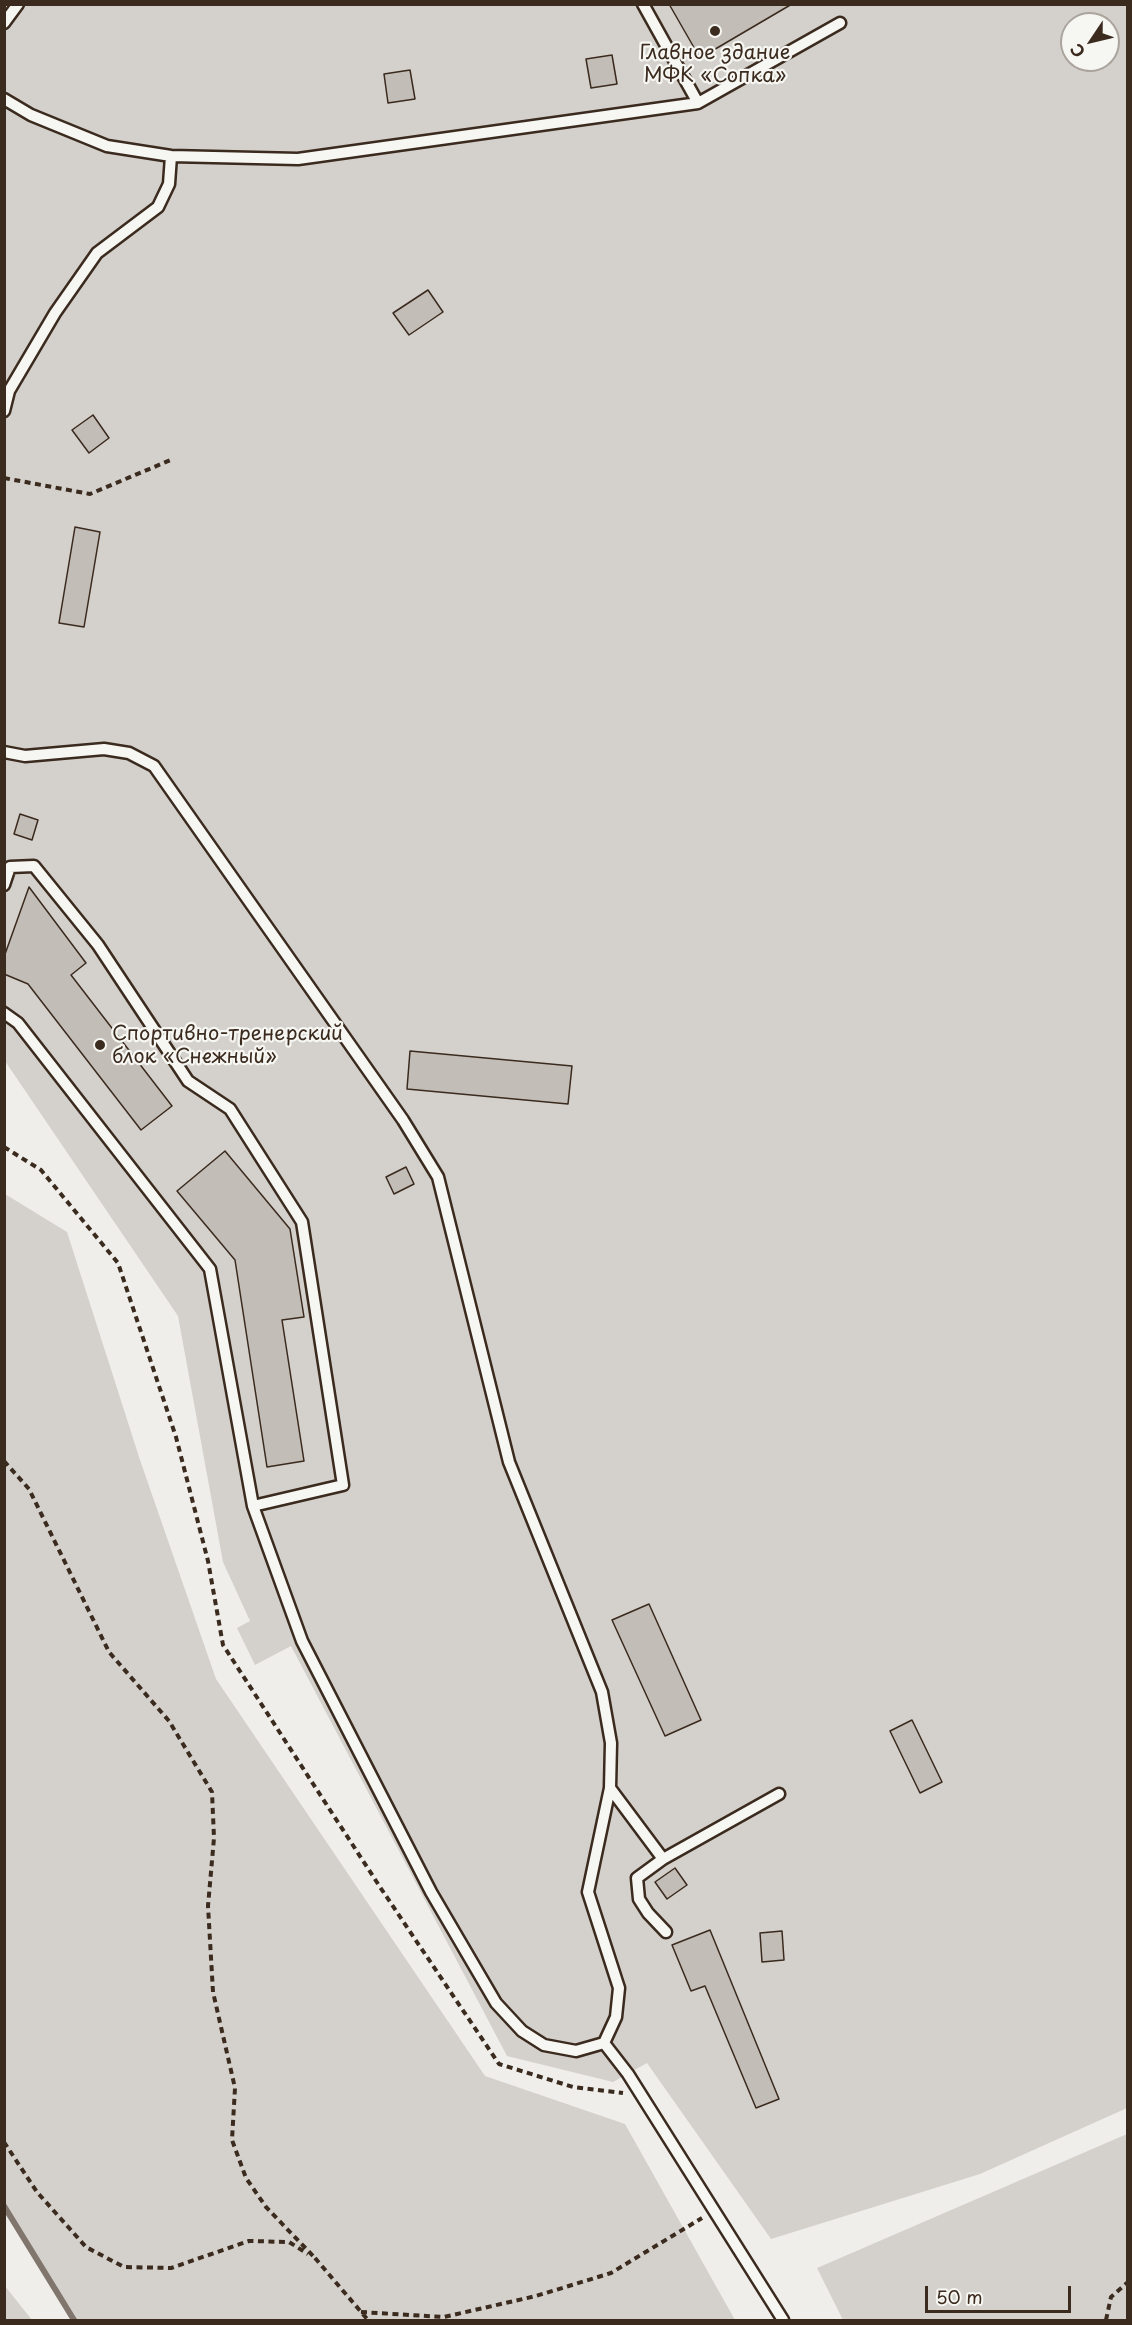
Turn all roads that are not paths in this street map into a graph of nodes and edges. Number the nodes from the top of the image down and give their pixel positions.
1 (18, 4) edge
2 (643, 4) edge
3 (4, 22) edge
4 (840, 23) dead end
5 (4, 99) edge
6 (698, 103) junction
7 (171, 156) junction
8 (4, 411) edge
9 (4, 752) edge
10 (4, 885) edge
11 (4, 1013) edge
12 (253, 1506) junction
13 (610, 1788) junction
14 (779, 1794) dead end
15 (663, 1860) junction
16 (666, 1932) dead end
17 (604, 2043) junction
18 (783, 2320) edge

1 - 3 lane
2 - 6 lane
4 - 6 lane
5 - 7 lane
6 - 7 lane
7 - 8 lane
9 - 13 lane
10 - 12 lane
11 - 12 lane
12 - 17 lane
13 - 15 lane
13 - 17 lane
14 - 15 lane
15 - 16 lane
17 - 18 lane

